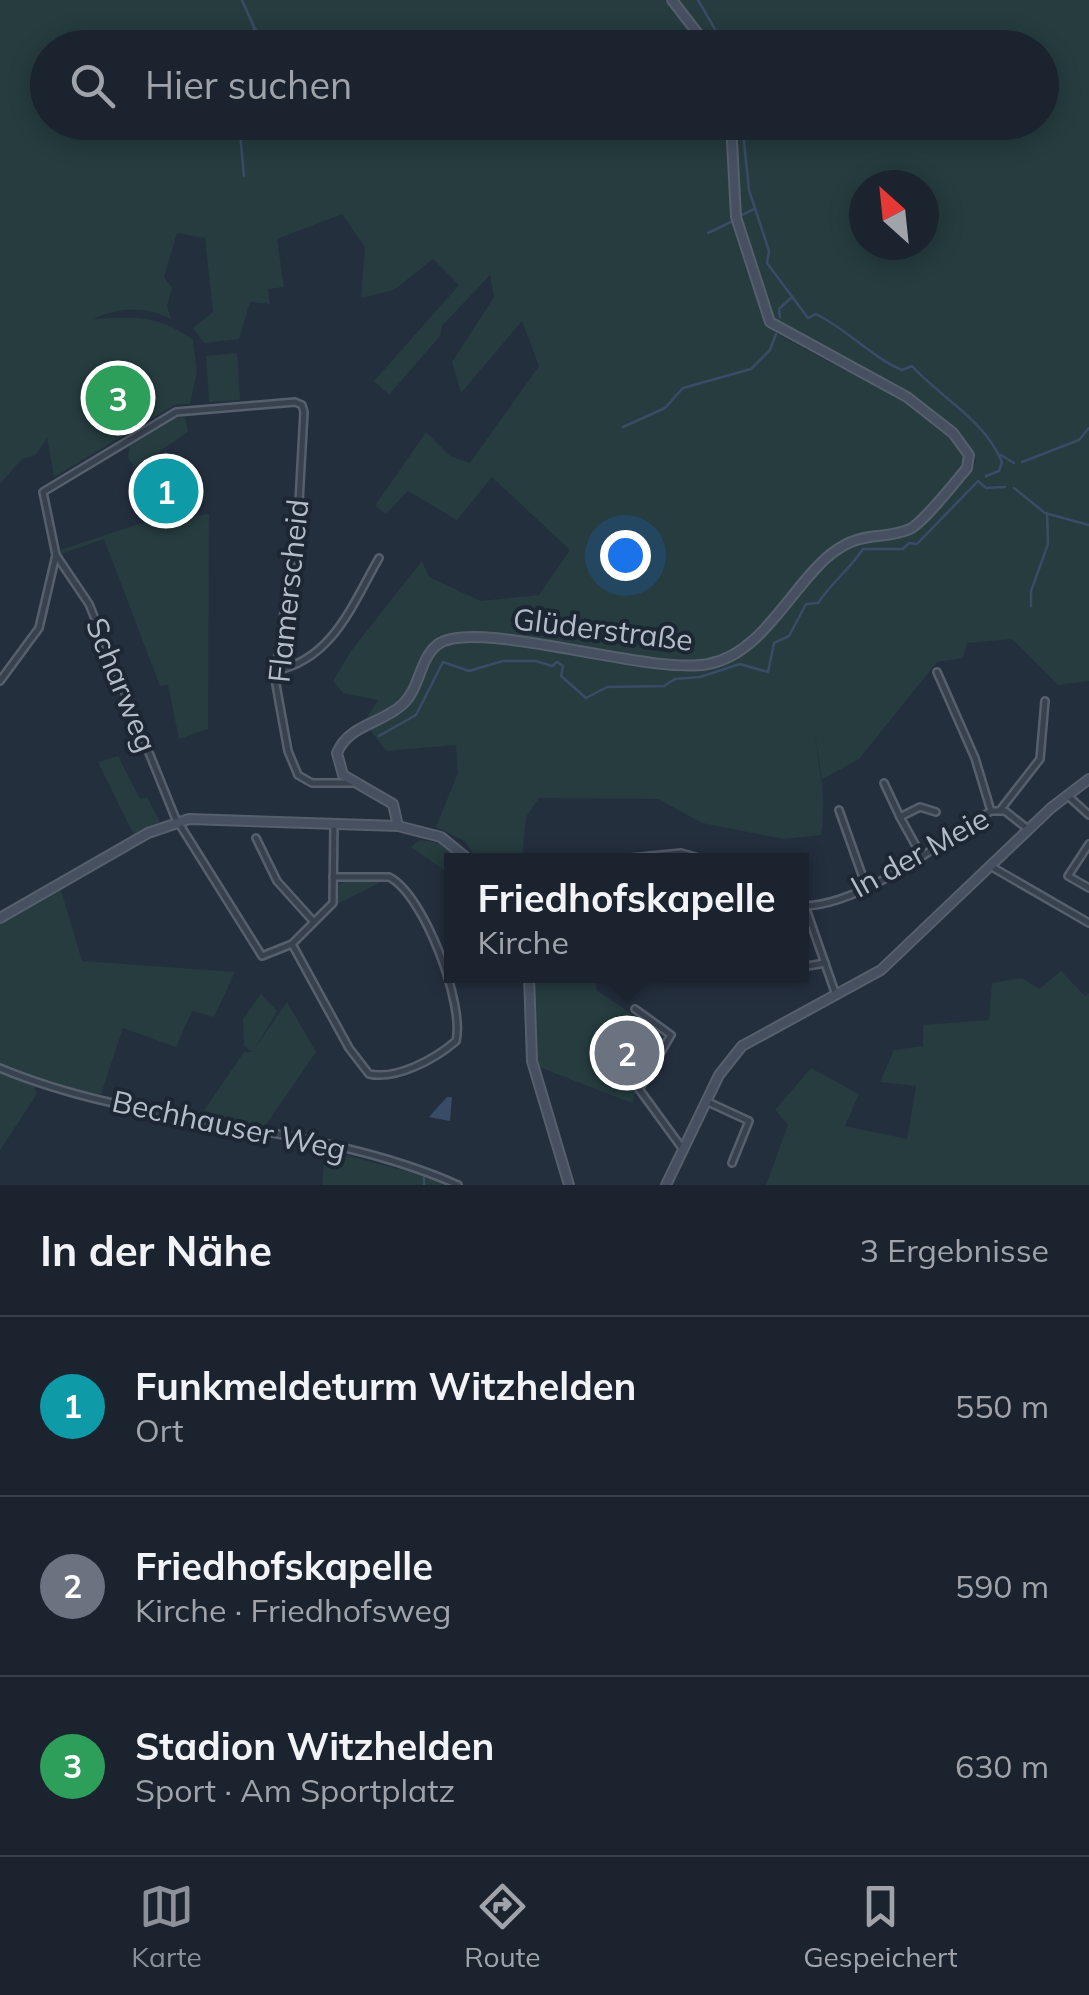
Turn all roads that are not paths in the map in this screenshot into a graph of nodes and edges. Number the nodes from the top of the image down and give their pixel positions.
1 (672, 0) edge
2 (695, 30) edge
3 (732, 140) edge
4 (302, 404) joint
5 (56, 554) junction
6 (380, 558) dead end
7 (274, 671) junction
8 (937, 672) dead end
9 (0, 680) edge
10 (1045, 701) dead end
11 (1089, 779) edge
12 (355, 782) junction
13 (884, 783) dead end
14 (1067, 795) junction
15 (1001, 809) junction
16 (840, 810) dead end
17 (991, 810) junction
18 (936, 812) dead end
19 (1089, 815) edge
20 (900, 817) junction
21 (178, 821) junction
22 (334, 824) junction
23 (398, 826) junction
24 (1030, 830) junction
25 (256, 838) dead end
26 (1089, 844) edge
27 (460, 853) edge
28 (921, 855) junction
29 (992, 867) junction
30 (332, 877) junction
31 (866, 886) junction
32 (1089, 888) edge
33 (809, 905) edge
34 (0, 918) edge
35 (809, 921) edge
36 (313, 922) junction
37 (1089, 922) edge
38 (292, 944) junction
39 (826, 963) junction
40 (809, 967) edge
41 (444, 973) edge
42 (447, 983) edge
43 (528, 983) edge
44 (837, 996) junction
45 (635, 1009) dead end
46 (0, 1068) edge
47 (705, 1100) junction
48 (682, 1149) junction
49 (732, 1163) dead end
50 (458, 1185) edge
51 (570, 1185) edge
52 (666, 1185) edge

1 - 2 main road
3 - 12 main road, Glüderstraße
4 - 5 street, Scharweg
4 - 7 street, Flamerscheid
5 - 9 street, Scharweg
5 - 21 street, Scharweg
6 - 7 street
7 - 12 street, Flamerscheid
8 - 17 street
10 - 15 street
11 - 14 main road
12 - 23 main road
13 - 20 street
14 - 19 street
14 - 24 main road
15 - 17 street, In der Meie
15 - 24 street, In der Meie
16 - 31 street
17 - 28 street, In der Meie
18 - 20 street
20 - 28 street
21 - 22 main road
21 - 34 main road
21 - 38 street
22 - 23 main road
22 - 30 street
23 - 27 main road
24 - 29 main road
25 - 36 street
26 - 32 street
28 - 31 street, In der Meie
29 - 37 street
29 - 44 main road
30 - 36 street
30 - 41 street
31 - 33 street, In der Meie
35 - 39 street
36 - 38 street
38 - 42 street
39 - 40 street
39 - 44 street
43 - 51 main road
44 - 47 main road
45 - 48 street
46 - 50 street, Bechhauser Weg
47 - 48 main road
47 - 49 street
48 - 52 main road

